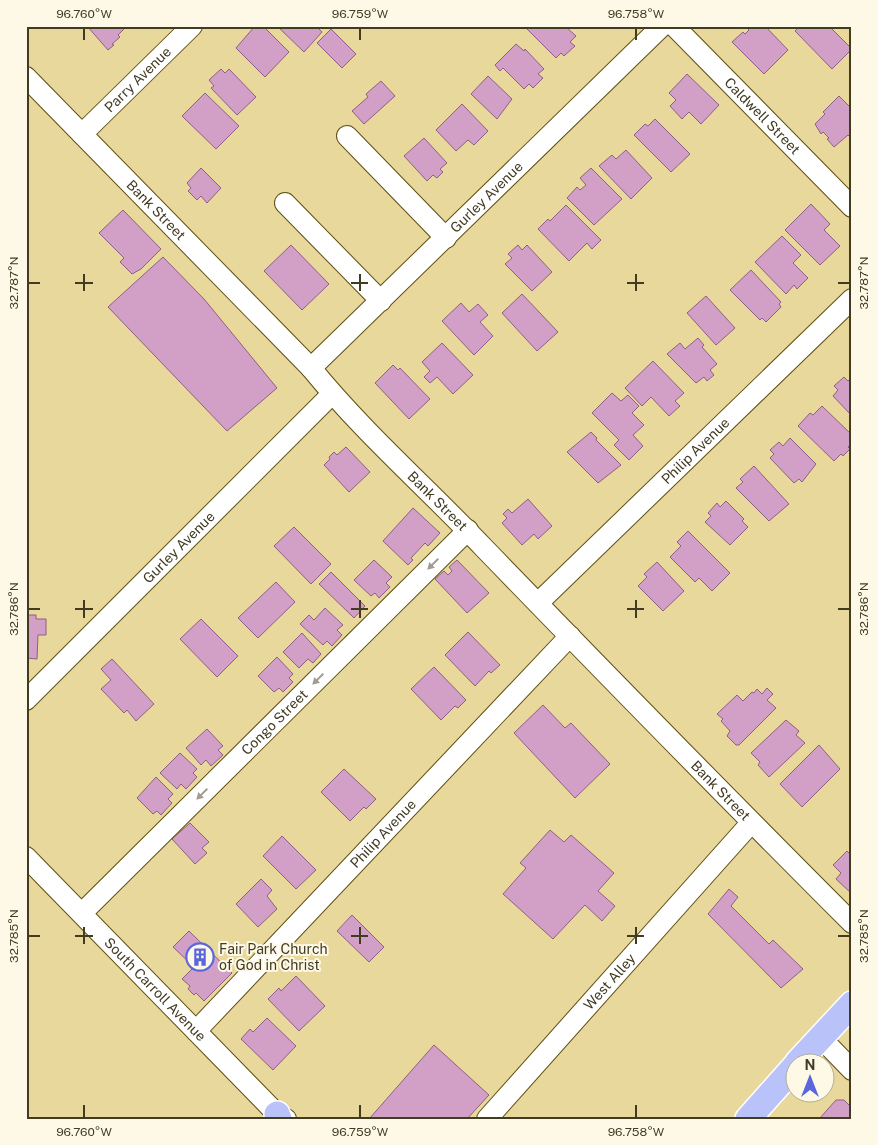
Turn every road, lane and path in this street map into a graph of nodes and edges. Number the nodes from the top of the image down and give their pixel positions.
1 (192, 26) edge
2 (662, 26) edge
3 (674, 26) edge
4 (26, 77) edge
5 (82, 134) junction
6 (347, 136) dead end
7 (285, 202) dead end
8 (852, 207) edge
9 (446, 238) junction
10 (852, 299) edge
11 (381, 301) junction
12 (311, 368) junction
13 (332, 394) junction
14 (468, 530) junction
15 (538, 603) junction
16 (570, 636) junction
17 (26, 700) edge
18 (751, 823) junction
19 (26, 856) edge
20 (82, 913) junction
21 (852, 924) edge
22 (852, 1004) edge
23 (196, 1031) junction
24 (821, 1038) junction
25 (808, 1052) edge
26 (852, 1070) edge
27 (786, 1076) edge
28 (755, 1110) edge
29 (281, 1117) edge
30 (487, 1119) edge
31 (738, 1119) edge

1 - 5 street, Parry Avenue
2 - 9 street, Gurley Avenue
3 - 8 street, Caldwell Street
4 - 5 street, Bank Street
5 - 12 street, Bank Street
6 - 9 street
7 - 11 street
9 - 11 street, Gurley Avenue
10 - 15 street, Philip Avenue
11 - 12 street, Gurley Avenue
12 - 13 street, Bank Street
13 - 14 street, Bank Street
13 - 17 street, Gurley Avenue
14 - 15 street, Bank Street
14 -> 20 street, Congo Street
15 - 16 street, Bank Street
16 - 18 street, Bank Street
16 - 23 street, Philip Avenue
18 - 21 street, Bank Street
18 - 30 street, West Alley
19 - 20 street, South Carroll Avenue
20 - 23 street, South Carroll Avenue
22 - 24 main road
23 - 29 street, South Carroll Avenue
24 - 25 main road
24 - 26 street
27 - 28 main road
28 - 31 main road

